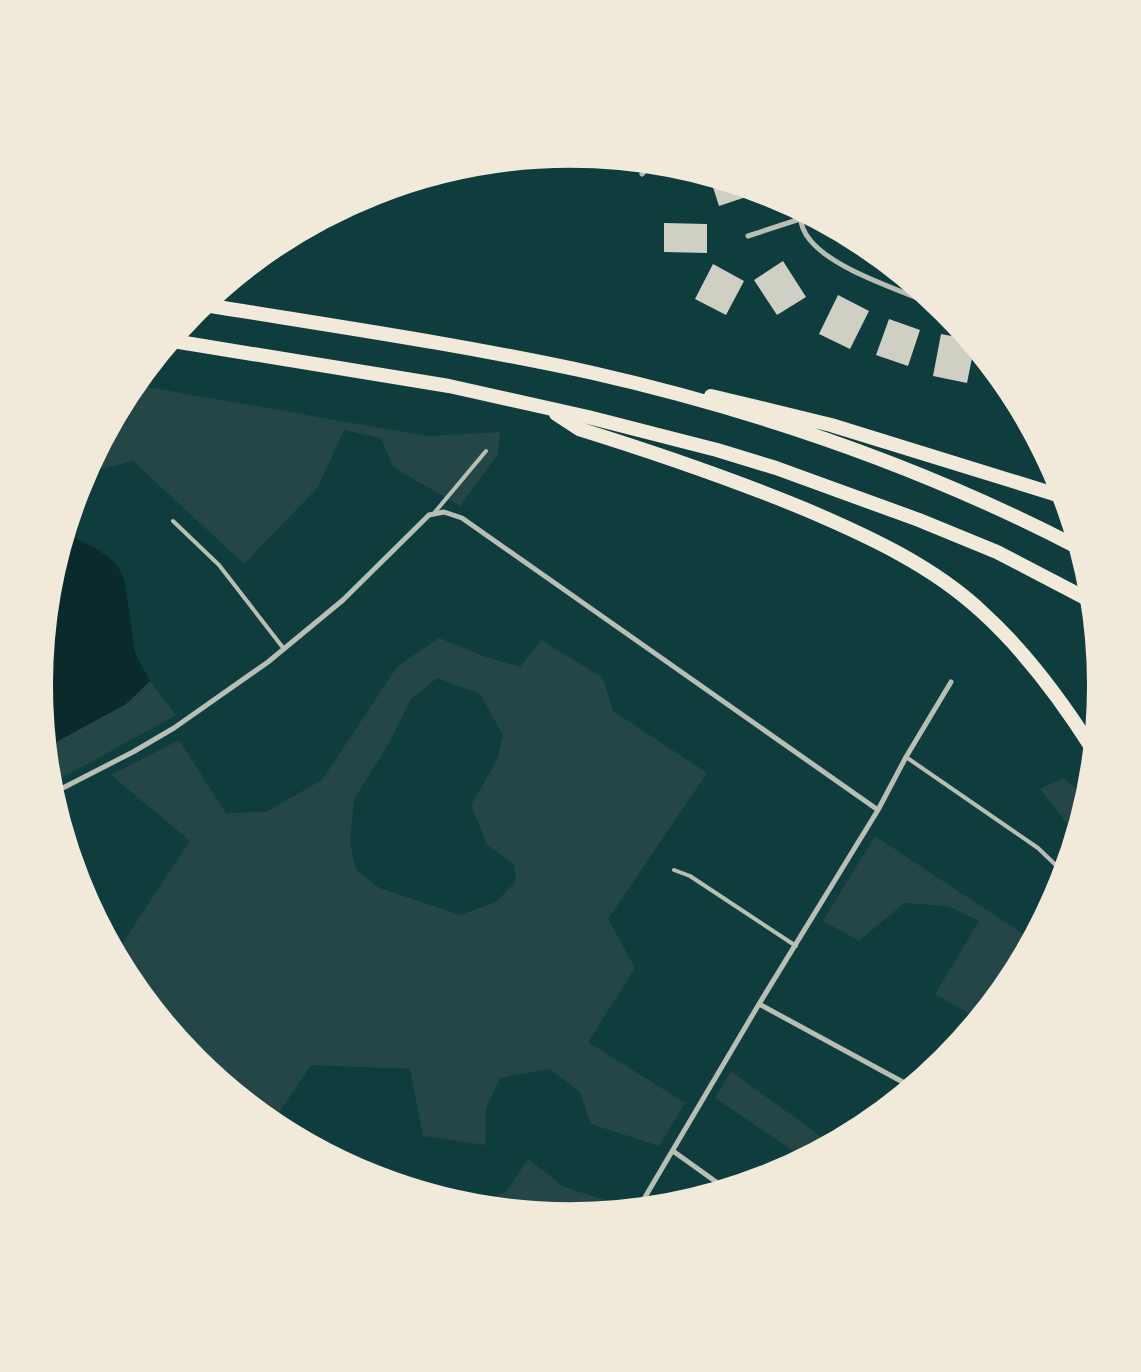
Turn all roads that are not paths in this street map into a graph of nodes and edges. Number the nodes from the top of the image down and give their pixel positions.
1 (644, 171) edge
2 (642, 174) dead end
3 (800, 219) joint
4 (748, 236) dead end
5 (916, 297) edge
6 (214, 307) edge
7 (180, 342) edge
8 (644, 386) junction
9 (547, 408) junction
10 (486, 451) dead end
11 (1054, 494) edge
12 (435, 512) junction
13 (173, 521) dead end
14 (1071, 544) edge
15 (1083, 597) edge
16 (284, 649) junction
17 (951, 682) dead end
18 (1088, 743) edge
19 (906, 757) junction
20 (60, 789) edge
21 (878, 810) junction
22 (1058, 867) edge
23 (674, 870) dead end
24 (796, 946) junction
25 (759, 1004) junction
26 (906, 1084) edge
27 (673, 1151) junction
28 (720, 1185) edge
29 (643, 1201) edge

1 - 2 street
3 - 4 street
3 - 5 street
6 - 8 highway
7 - 9 highway
8 - 11 highway
8 - 14 highway
9 - 15 highway
9 - 18 highway
10 - 12 lane
12 - 16 street
12 - 21 street
13 - 16 lane
16 - 20 street
17 - 19 street
19 - 21 street
19 - 22 lane
21 - 24 street
23 - 24 lane
24 - 25 street
25 - 26 street
25 - 27 street
27 - 28 street
27 - 29 street

